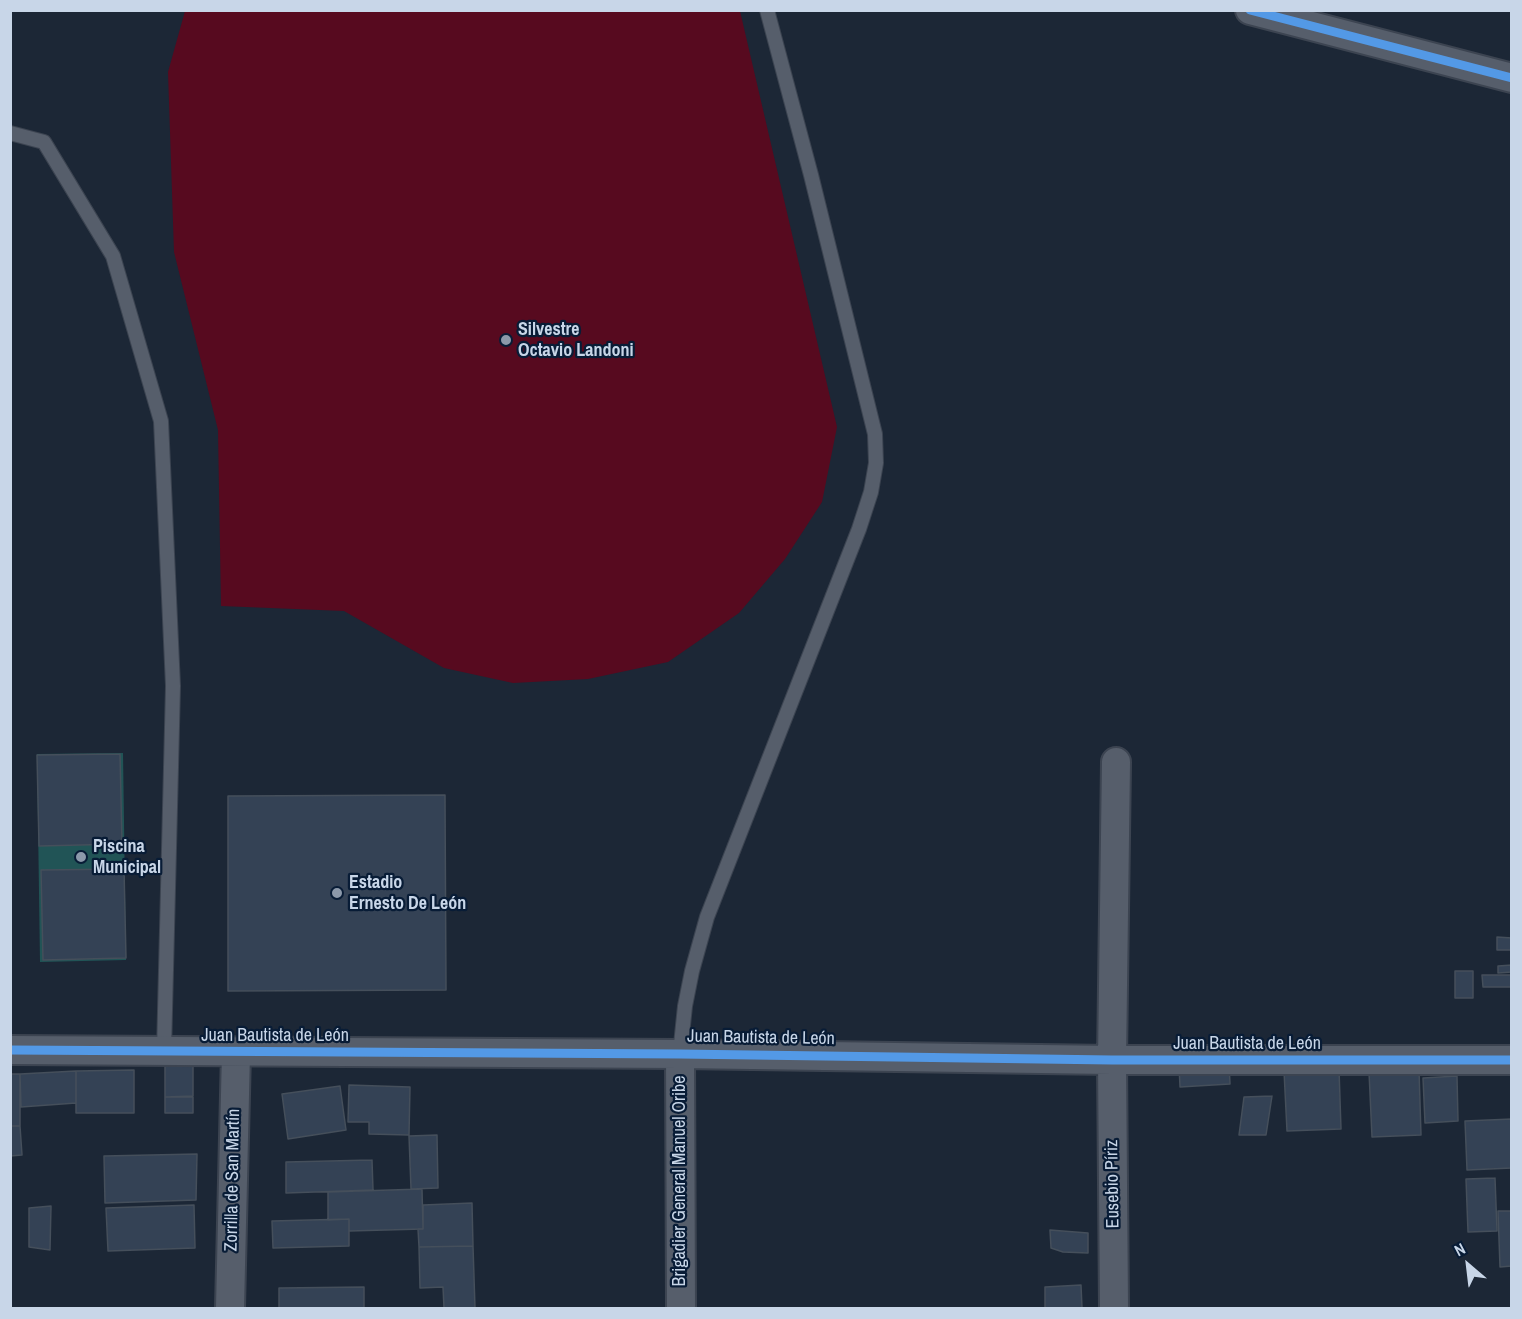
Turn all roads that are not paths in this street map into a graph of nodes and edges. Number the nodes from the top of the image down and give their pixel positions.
1 (767, 10) edge
2 (1250, 10) edge
3 (1512, 78) edge
4 (10, 133) edge
5 (1116, 762) dead end
6 (10, 1050) edge
7 (164, 1051) junction
8 (236, 1052) junction
9 (680, 1054) junction
10 (1112, 1060) junction
11 (1512, 1060) edge
12 (230, 1308) edge
13 (681, 1308) edge
14 (1114, 1308) edge

1 - 9 lane
2 - 3 street
4 - 7 lane
5 - 10 street, Eusebio Píriz
6 - 7 street, Juan Bautista de León
7 - 8 street, Juan Bautista de León
8 - 9 street, Juan Bautista de León
8 - 12 street, Zorrilla de San Martín
9 - 10 street, Juan Bautista de León
9 - 13 street, Brigadier General Manuel Oribe
10 - 11 street, Juan Bautista de León
10 - 14 street, Eusebio Píriz

